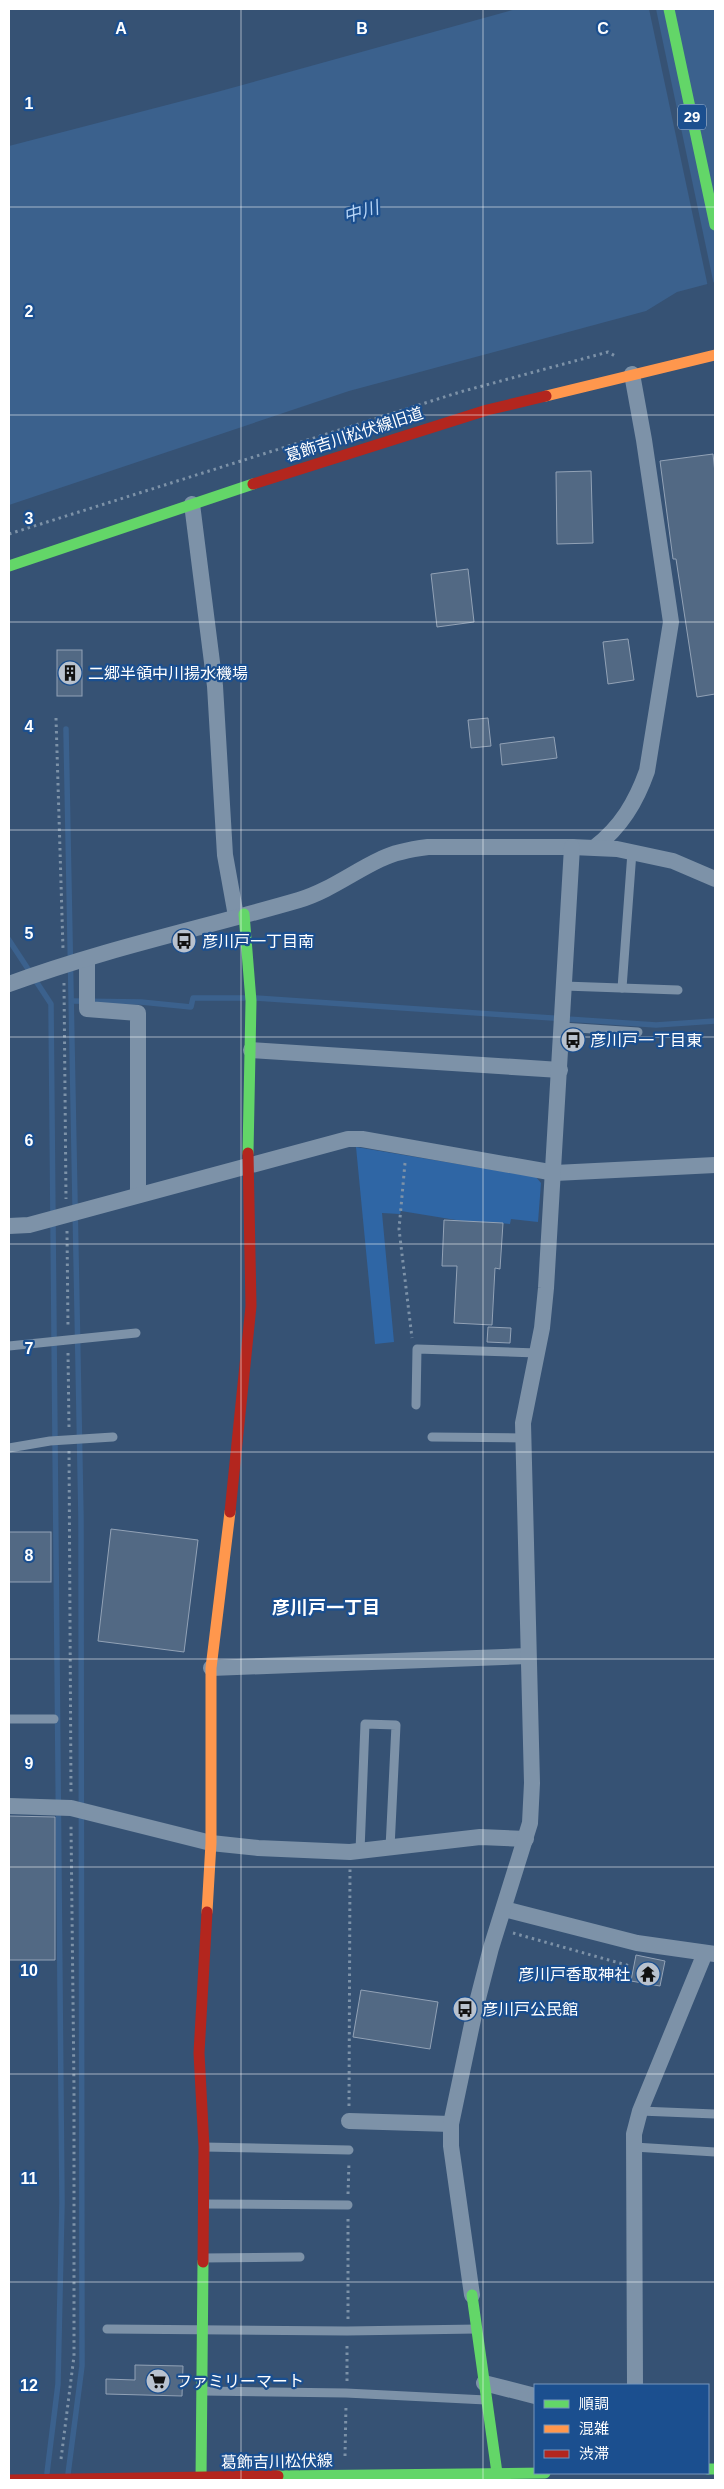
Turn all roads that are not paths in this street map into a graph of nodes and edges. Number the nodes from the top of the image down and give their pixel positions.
1 (669, 9) edge
2 (715, 225) edge
3 (715, 355) edge
4 (628, 368) junction
5 (192, 504) junction
6 (9, 566) edge
7 (572, 847) junction
8 (595, 848) junction
9 (632, 852) junction
10 (715, 879) edge
11 (240, 915) junction
12 (87, 959) junction
13 (9, 984) edge
14 (564, 986) junction
15 (622, 988) junction
16 (678, 990) dead end
17 (562, 1027) junction
18 (638, 1032) dead end
19 (251, 1050) junction
20 (560, 1070) junction
21 (715, 1165) edge
22 (248, 1166) junction
23 (555, 1173) junction
24 (138, 1195) junction
25 (9, 1226) edge
26 (136, 1333) dead end
27 (9, 1346) edge
28 (537, 1353) junction
29 (416, 1405) dead end
30 (113, 1437) dead end
31 (432, 1437) dead end
32 (524, 1438) junction
33 (9, 1448) edge
34 (528, 1656) junction
35 (211, 1668) junction
36 (9, 1719) edge
37 (54, 1719) dead end
38 (9, 1806) edge
39 (526, 1839) junction
40 (211, 1843) junction
41 (390, 1848) junction
42 (360, 1851) junction
43 (504, 1909) junction
44 (710, 1954) edge
45 (640, 2111) junction
46 (715, 2114) edge
47 (349, 2122) dead end
48 (451, 2124) junction
49 (204, 2147) junction
50 (634, 2147) junction
51 (349, 2150) dead end
52 (715, 2152) edge
53 (203, 2204) junction
54 (348, 2205) dead end
55 (300, 2257) dead end
56 (202, 2258) junction
57 (472, 2295) joint
58 (108, 2329) dead end
59 (477, 2329) junction
60 (201, 2330) junction
61 (636, 2384) edge
62 (202, 2392) junction
63 (485, 2392) junction
64 (534, 2396) edge
65 (534, 2474) edge
66 (498, 2477) edge
67 (202, 2479) edge
68 (9, 2480) edge

1 - 2 street, 29
3 - 4 street, 葛飾吉川松伏線旧道
4 - 5 street, 葛飾吉川松伏線旧道
4 - 8 street
5 - 6 street, 葛飾吉川松伏線旧道
5 - 11 street
7 - 8 street
7 - 11 street
7 - 14 street
8 - 9 street
9 - 10 street
9 - 15 lane
11 - 12 street
11 - 19 street
12 - 13 street
12 - 24 street
14 - 15 lane
14 - 17 street
15 - 16 lane
17 - 18 lane
17 - 20 street
19 - 20 street
19 - 22 street
20 - 23 street
21 - 23 street
22 - 23 street
22 - 24 street
22 - 35 street
23 - 28 street
24 - 25 street
26 - 27 lane
28 - 29 lane
28 - 32 street
30 - 33 lane
31 - 32 lane
32 - 34 street
34 - 35 street
34 - 39 street
35 - 40 street
36 - 37 lane
38 - 40 street
39 - 41 street
39 - 43 street
40 - 42 street
40 - 49 street
41 - 42 street
41 - 42 lane
43 - 44 street
43 - 48 street
44 - 45 street
45 - 46 lane
45 - 50 street
47 - 48 street
48 - 57 street
49 - 51 lane
49 - 53 street
50 - 52 lane
50 - 61 street
53 - 54 lane
53 - 56 street
55 - 56 lane
56 - 60 street
57 - 59 street
58 - 60 lane
59 - 60 lane
59 - 63 street
60 - 62 street
62 - 63 lane
62 - 67 street
63 - 64 street
63 - 66 street
65 - 66 street, 葛飾吉川松伏線
66 - 67 street, 葛飾吉川松伏線
67 - 68 street, 葛飾吉川松伏線

